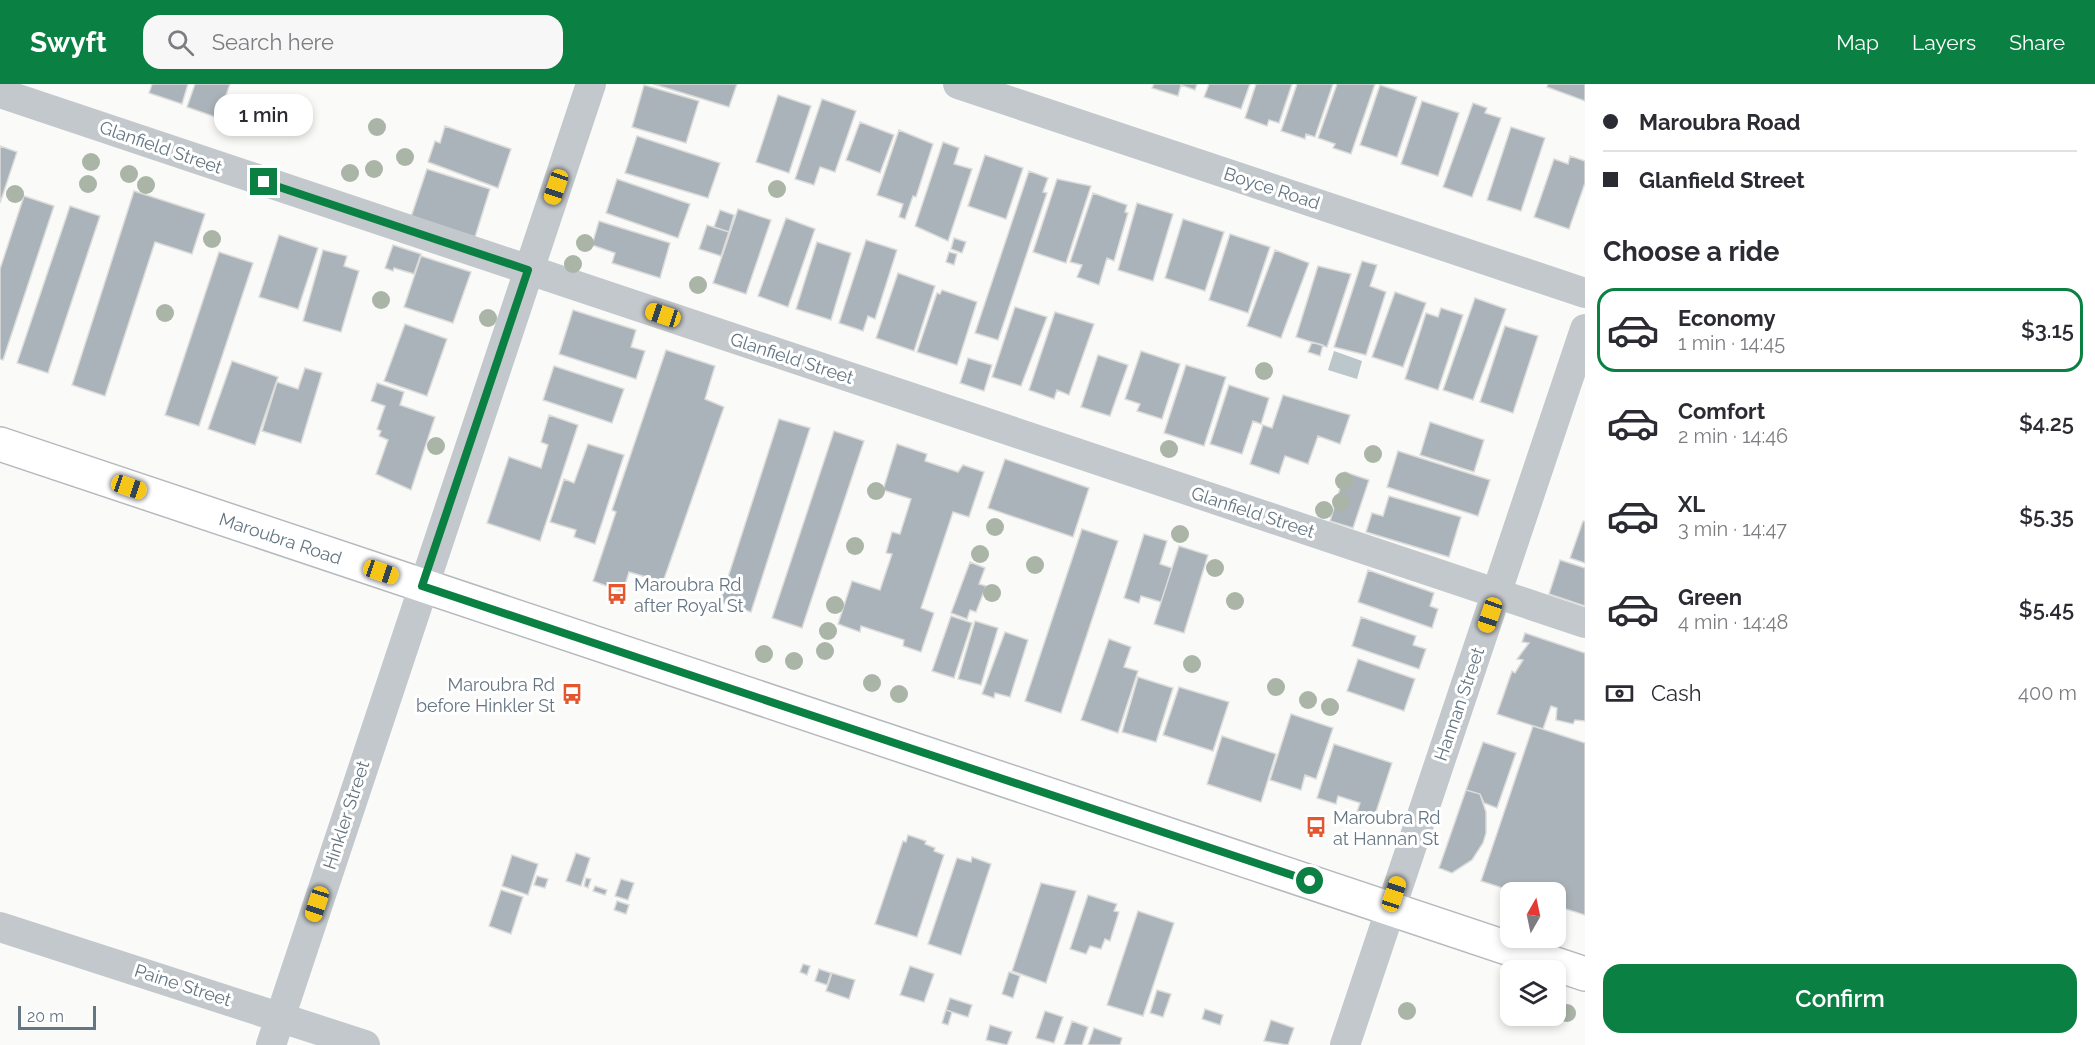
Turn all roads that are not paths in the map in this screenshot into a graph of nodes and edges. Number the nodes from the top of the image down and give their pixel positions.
1 (591, 84) edge
2 (958, 84) edge
3 (0, 93) edge
4 (528, 270) junction
5 (1585, 293) edge
6 (1585, 329) edge
7 (0, 444) edge
8 (422, 586) junction
9 (1497, 593) junction
10 (1585, 623) edge
11 (1390, 908) junction
12 (0, 927) edge
13 (1585, 974) edge
14 (280, 1016) junction
15 (271, 1045) edge
16 (365, 1045) edge
17 (1345, 1045) edge

1 - 4 street, Hinkler Street
2 - 5 street, Boyce Road
3 - 4 street, Glanfield Street
4 - 8 street, Hinkler Street
4 - 9 street, Glanfield Street
6 - 9 street, Hannan Street
7 - 8 main road, Maroubra Road
8 - 11 main road, Maroubra Road
8 - 14 street, Hinkler Street
9 - 10 street, Glanfield Street
9 - 11 street, Hannan Street
11 - 13 main road, Maroubra Road
11 - 17 street, Hannan Street
12 - 14 street, Paine Street
14 - 15 street, Hinkler Street
14 - 16 street, Paine Street

